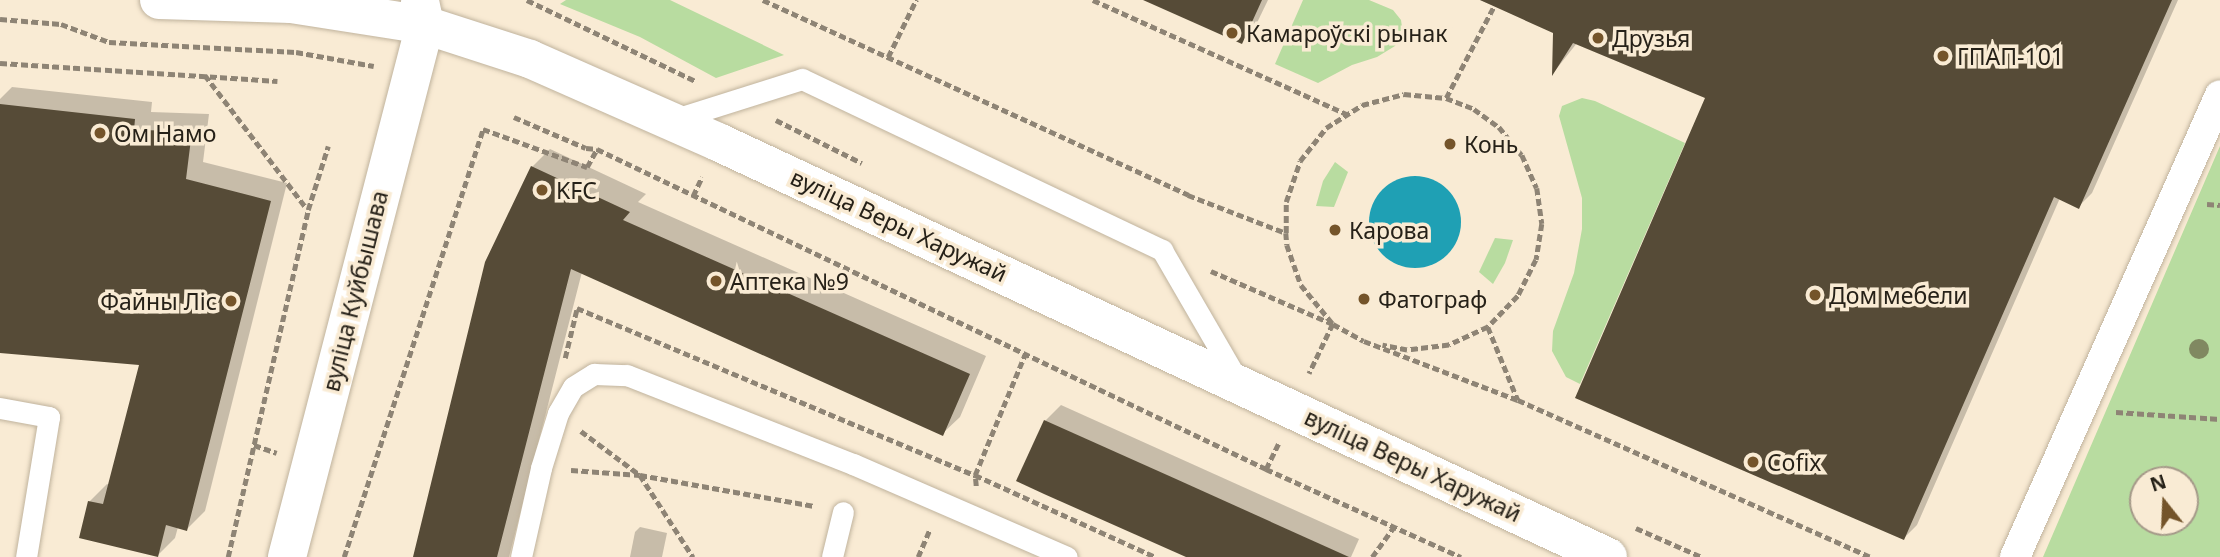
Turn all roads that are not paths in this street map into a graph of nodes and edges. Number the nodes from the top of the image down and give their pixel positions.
1 (159, 0) edge
2 (432, 8) edge
3 (2220, 95) edge
4 (672, 120) junction
5 (1240, 383) junction
6 (0, 408) edge
7 (843, 512) road end
8 (26, 557) edge
9 (287, 557) edge
10 (521, 557) edge
11 (832, 557) edge
12 (1067, 557) edge
13 (1608, 557) edge
14 (2015, 557) edge

1 - 2 main road, вуліца Веры Харужай
2 - 4 main road, вуліца Веры Харужай
2 - 9 main road, вуліца Куйбышава
3 - 14 street
4 - 5 main road, вуліца Веры Харужай
4 - 5 lane
5 - 13 main road, вуліца Веры Харужай
6 - 8 lane
7 - 11 lane
10 - 12 lane

